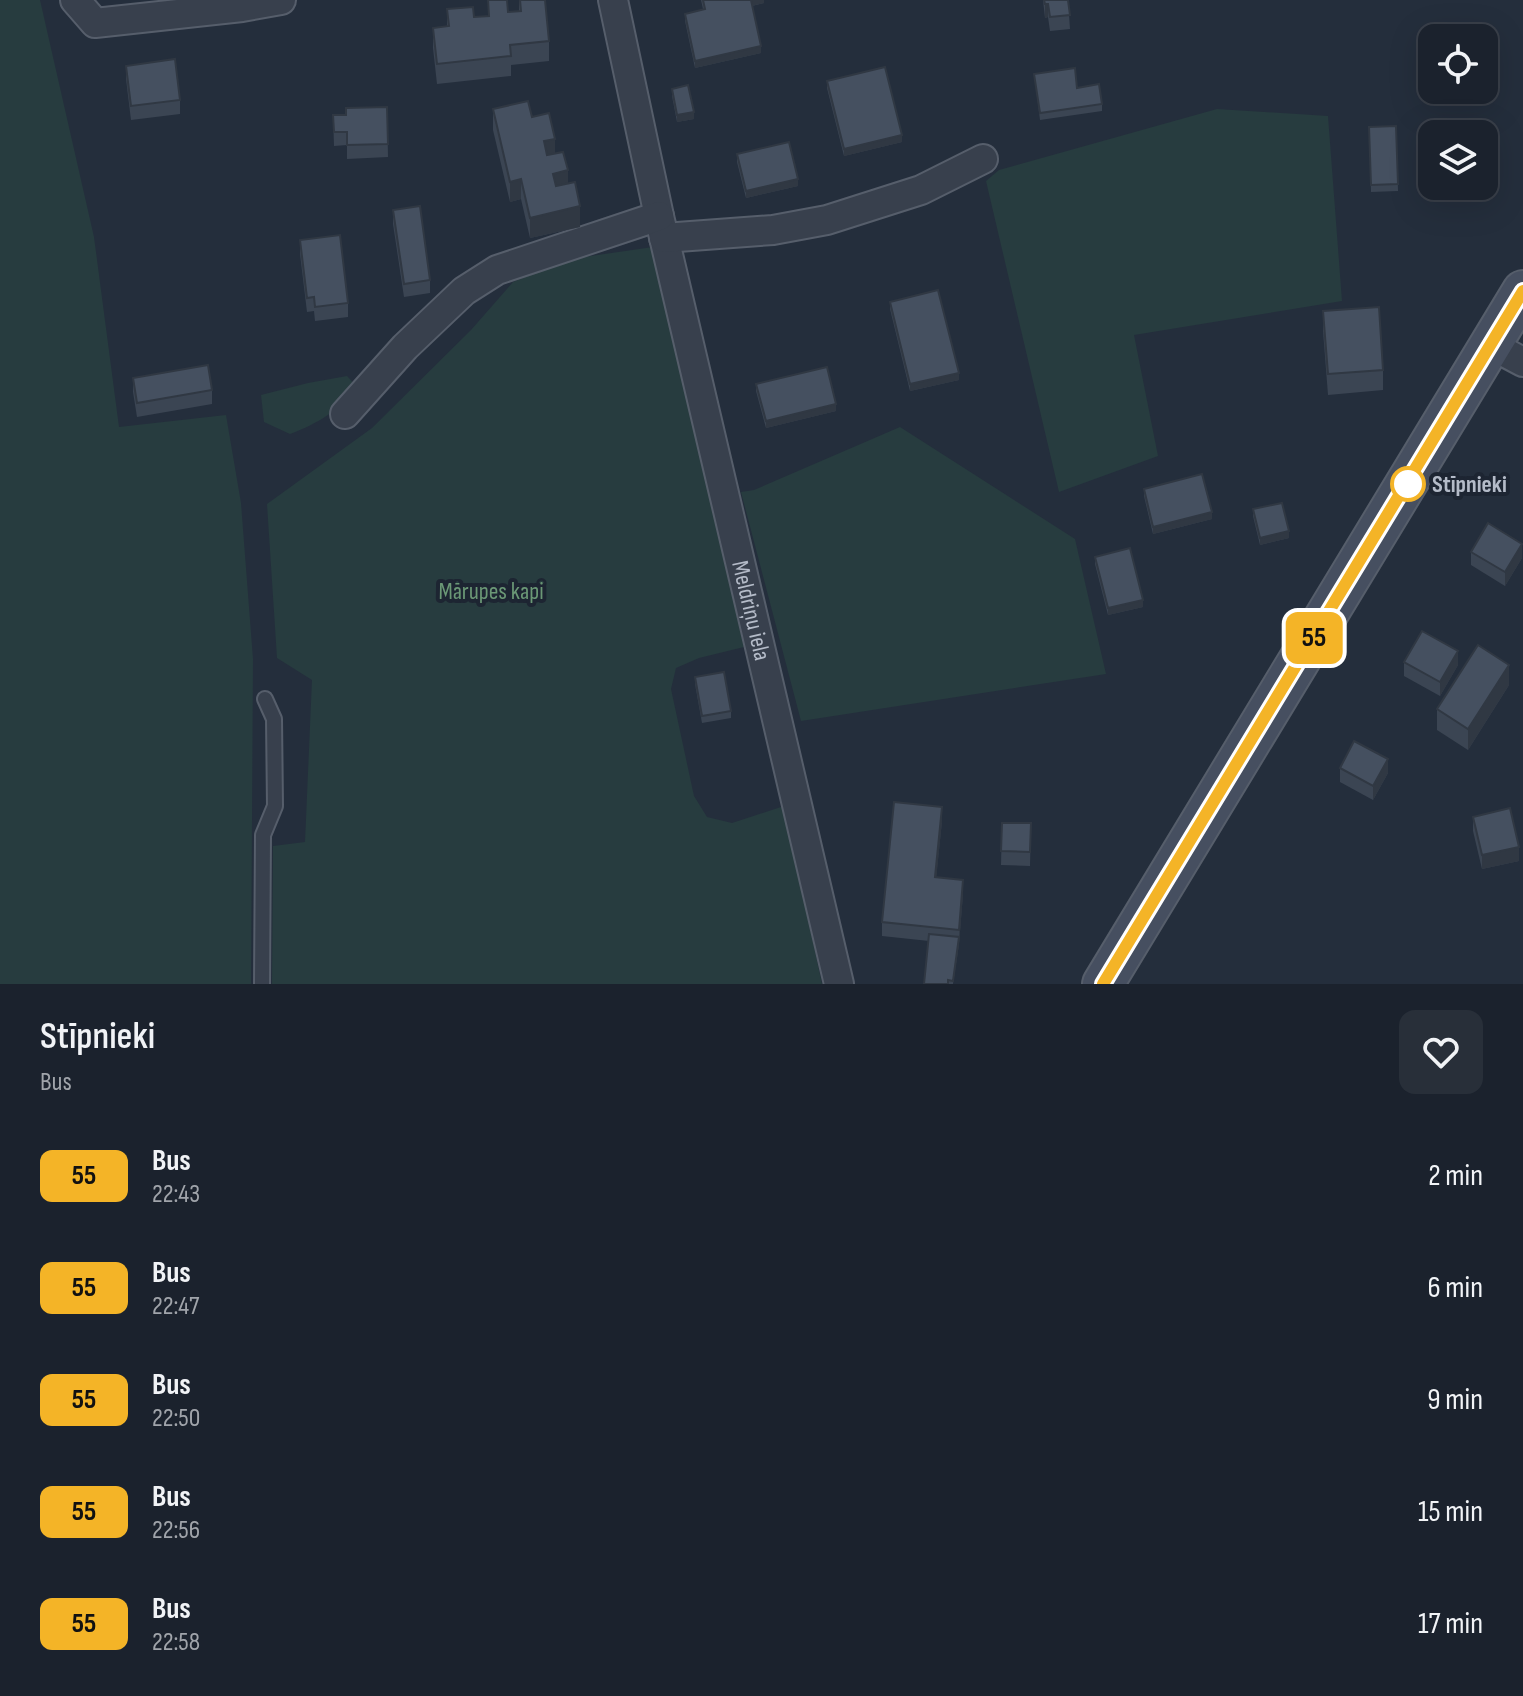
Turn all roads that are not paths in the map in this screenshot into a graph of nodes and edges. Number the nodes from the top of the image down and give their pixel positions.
1 (75, 0) edge
2 (281, 0) edge
3 (613, 0) edge
4 (983, 159) dead end
5 (662, 227) junction
6 (1523, 291) edge
7 (1507, 354) edge
8 (345, 414) dead end
9 (265, 699) dead end
10 (262, 984) edge
11 (839, 984) edge
12 (1103, 984) edge

1 - 2 street
3 - 5 street, Meldriņu iela
4 - 5 street
5 - 8 street
5 - 11 street, Meldriņu iela
6 - 7 main road
7 - 12 main road
9 - 10 lane

